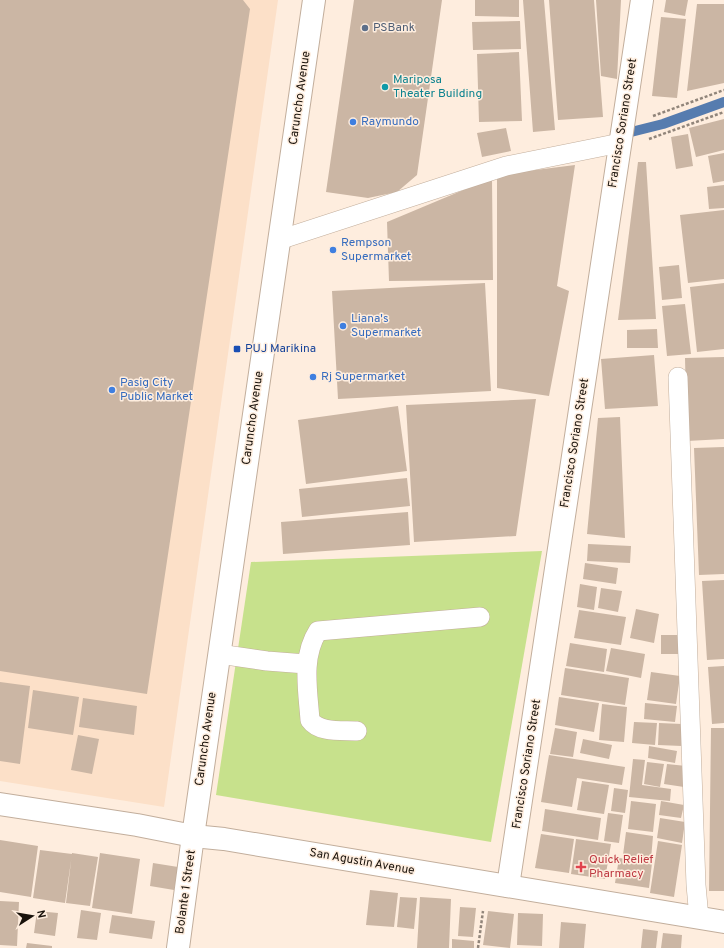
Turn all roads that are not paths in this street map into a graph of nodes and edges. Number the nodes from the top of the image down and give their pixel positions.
1 (314, 0) edge
2 (642, 0) edge
3 (620, 146) junction
4 (279, 240) junction
5 (678, 377) dead end
6 (480, 617) dead end
7 (219, 654) junction
8 (306, 664) junction
9 (357, 731) dead end
10 (0, 804) edge
11 (193, 836) junction
12 (508, 886) junction
13 (699, 918) junction
14 (724, 922) edge
15 (178, 948) edge

1 - 4 street, Caruncho Avenue
2 - 3 street, Francisco Soriano Street
3 - 4 lane
3 - 12 street, Francisco Soriano Street
4 - 7 street, Caruncho Avenue
5 - 13 lane
6 - 8 lane
7 - 8 lane
7 - 11 street, Caruncho Avenue
8 - 9 lane
10 - 11 street, San Agustin Avenue
11 - 12 street, San Agustin Avenue
11 - 15 street, Bolante 1 Street
12 - 13 street, San Agustin Avenue
13 - 14 street, San Agustin Avenue

